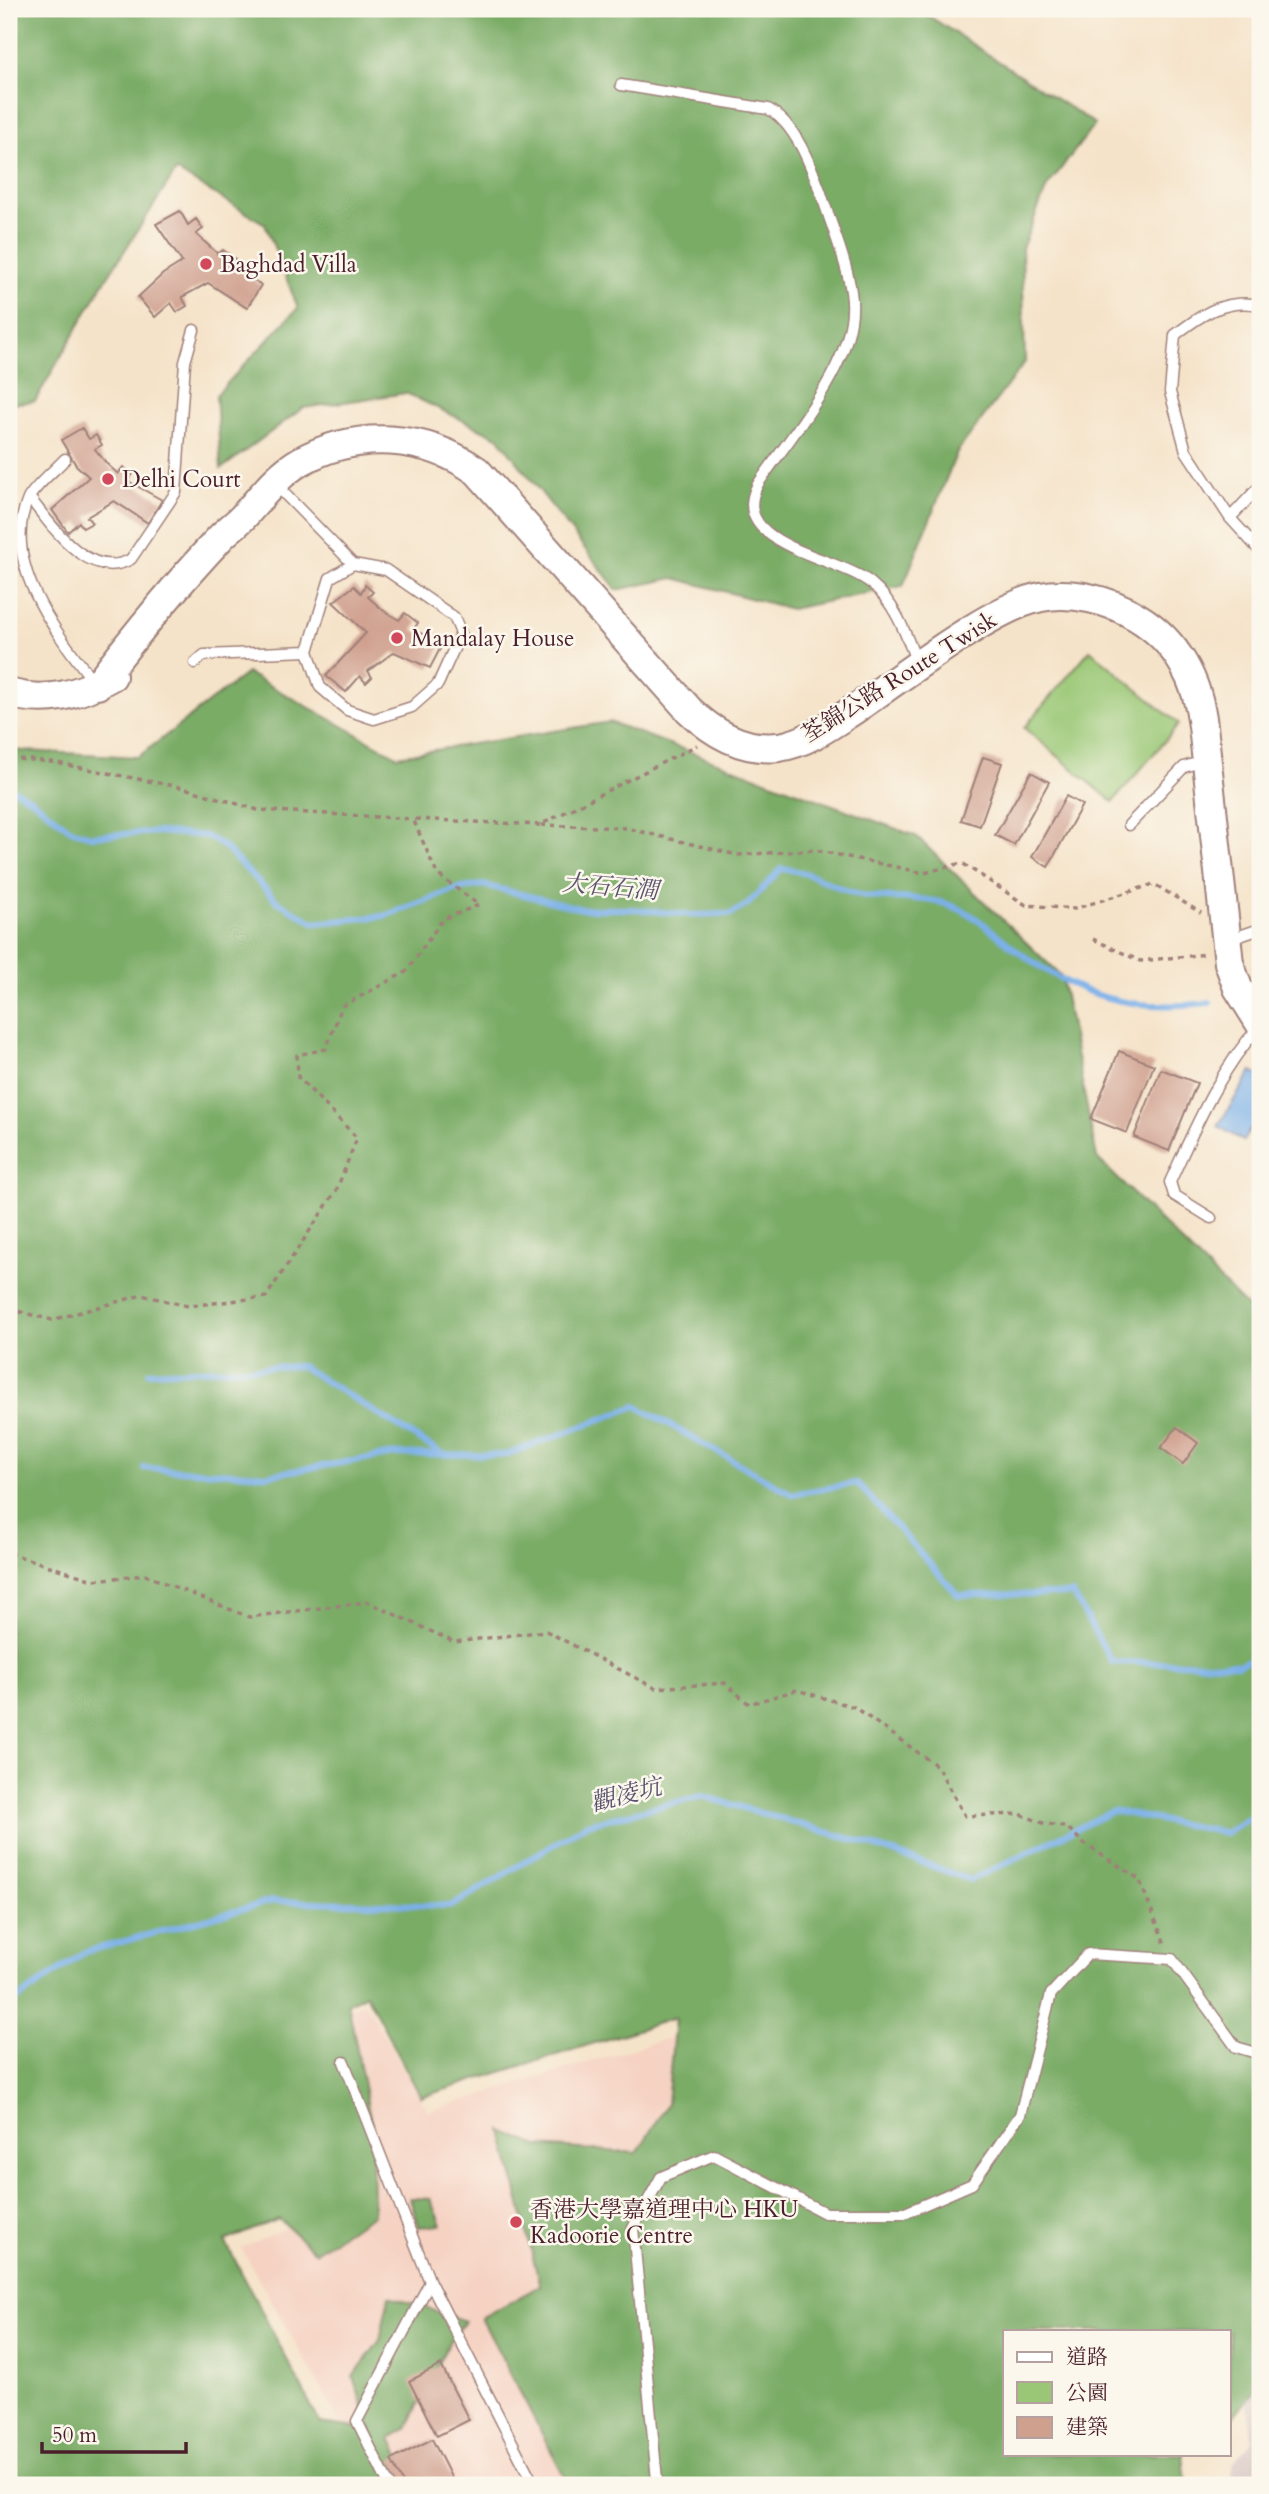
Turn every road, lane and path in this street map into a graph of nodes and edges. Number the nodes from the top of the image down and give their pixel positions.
1 (621, 85) dead end
2 (1260, 304) edge
3 (194, 330) dead end
4 (65, 459) dead end
5 (274, 483) junction
6 (1260, 486) edge
7 (29, 497) junction
8 (1230, 518) junction
9 (1260, 551) edge
10 (353, 564) junction
11 (308, 651) junction
12 (195, 663) dead end
13 (919, 667) junction
14 (97, 685) junction
15 (9, 693) edge
16 (718, 734) junction
17 (9, 758) edge
18 (1207, 760) junction
19 (413, 819) junction
20 (540, 825) junction
21 (1129, 825) dead end
22 (1260, 929) edge
23 (1093, 939) dead end
24 (1225, 940) junction
25 (1260, 1024) edge
26 (1211, 1218) dead end
27 (9, 1309) edge
28 (9, 1553) edge
29 (1172, 1959) junction
30 (1260, 2054) edge
31 (344, 2063) dead end
32 (430, 2282) junction
33 (389, 2485) edge
34 (534, 2485) edge
35 (650, 2485) edge

1 - 13 lane
2 - 8 lane
3 - 7 lane
4 - 7 lane
5 - 10 lane
5 - 14 main road, 荃錦公路 Route Twisk
5 - 16 main road, 荃錦公路 Route Twisk
6 - 8 lane
7 - 14 lane
8 - 9 lane
10 - 11 lane
10 - 11 lane
11 - 12 lane
13 - 16 main road, 荃錦公路 Route Twisk
13 - 18 main road, 荃錦公路 Route Twisk
14 - 15 main road, 荃錦公路 Route Twisk
16 - 20 path
17 - 19 path
18 - 21 lane
18 - 24 main road, 荃錦公路 Route Twisk
19 - 20 path
19 - 27 path
20 - 24 path
22 - 24 lane
23 - 24 path
24 - 25 main road, 荃錦公路 Route Twisk
25 - 26 lane
28 - 29 path
29 - 30 lane
29 - 35 lane
31 - 32 lane
32 - 33 lane
32 - 34 lane

